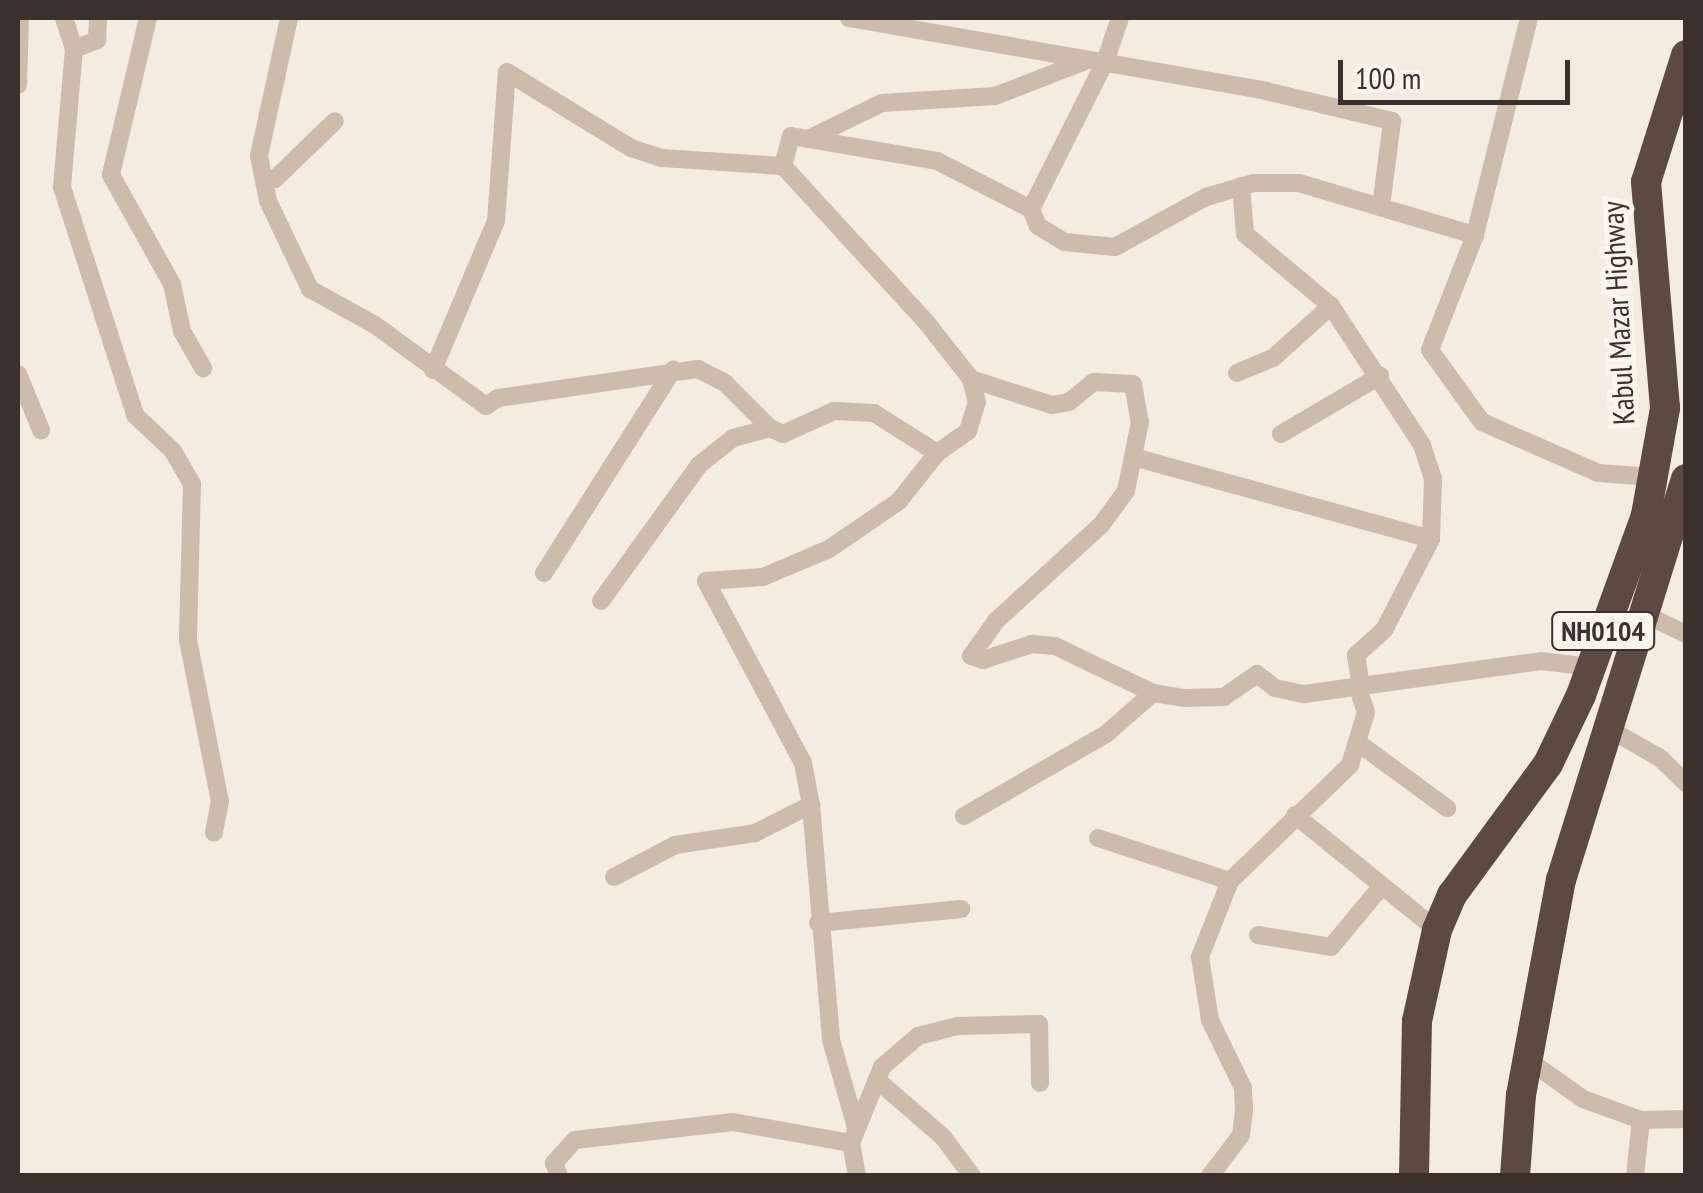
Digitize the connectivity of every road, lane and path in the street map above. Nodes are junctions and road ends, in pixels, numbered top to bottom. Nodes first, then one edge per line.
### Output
1 (20, 18) edge
2 (64, 18) edge
3 (98, 18) edge
4 (148, 18) edge
5 (289, 18) edge
6 (850, 18) edge
7 (1120, 18) edge
8 (1527, 18) edge
9 (74, 49) junction
10 (1686, 55) edge
11 (1084, 61) junction
12 (1105, 62) junction
13 (18, 85) edge
14 (335, 121) dead end
15 (808, 139) junction
16 (783, 166) junction
17 (265, 180) junction
18 (1242, 186) junction
19 (1031, 208) junction
20 (1381, 208) junction
21 (1475, 235) junction
22 (1331, 306) junction
23 (203, 368) dead end
24 (433, 370) junction
25 (673, 370) junction
26 (18, 374) edge
27 (1237, 374) dead end
28 (1380, 376) junction
29 (970, 379) junction
30 (1675, 412) edge
31 (770, 428) junction
32 (41, 430) dead end
33 (1282, 434) dead end
34 (937, 453) junction
35 (1137, 458) junction
36 (1654, 477) junction
37 (1686, 479) edge
38 (1431, 539) junction
39 (544, 573) dead end
40 (601, 601) dead end
41 (1644, 614) junction
42 (1686, 634) edge
43 (1591, 666) junction
44 (1359, 687) junction
45 (1154, 693) junction
46 (1610, 729) junction
47 (1357, 742) junction
48 (1686, 783) edge
49 (811, 805) junction
50 (1447, 808) dead end
51 (1295, 814) junction
52 (964, 816) dead end
53 (214, 832) dead end
54 (1098, 838) dead end
55 (614, 877) dead end
56 (1230, 881) junction
57 (1381, 887) junction
58 (961, 909) dead end
59 (818, 923) junction
60 (1438, 930) junction
61 (1258, 935) dead end
62 (1527, 1060) junction
63 (877, 1080) junction
64 (1040, 1082) dead end
65 (1686, 1119) edge
66 (1641, 1120) junction
67 (854, 1135) junction
68 (559, 1176) edge
69 (857, 1176) edge
70 (972, 1176) edge
71 (1210, 1176) edge
72 (1414, 1176) edge
73 (1515, 1176) edge
74 (1635, 1176) edge

1 - 13 street
2 - 9 street
3 - 9 street
4 - 23 street
5 - 17 street
6 - 11 street
7 - 12 street
8 - 21 street
9 - 53 street
10 - 30 highway, Kabul Mazar Highway / NH0104
11 - 12 street
11 - 15 street
12 - 19 street
12 - 20 street
14 - 17 street
15 - 16 street
15 - 19 street
16 - 24 street
16 - 29 street
17 - 24 street
18 - 19 street
18 - 20 street
18 - 22 street
20 - 21 street
21 - 36 street
22 - 27 street
22 - 28 street
24 - 25 street
25 - 31 street
25 - 39 street
26 - 32 street
28 - 33 street
28 - 38 street
29 - 34 street
29 - 35 street
30 - 36 highway, Kabul Mazar Highway / NH0104
31 - 34 street
31 - 40 street
34 - 49 street
35 - 38 street
35 - 45 street
36 - 43 highway, Kabul Mazar Highway / NH0104
37 - 41 highway, NH0104
38 - 44 street
41 - 42 street
41 - 46 highway, NH0104
43 - 44 street
43 - 60 highway, Kabul Mazar Highway / NH0104
44 - 45 street
44 - 47 street
45 - 52 street
46 - 48 street
46 - 62 highway, NH0104
47 - 50 street
47 - 51 street
49 - 55 street
49 - 59 street
51 - 56 street
51 - 57 street
54 - 56 street
56 - 71 street
57 - 60 street
57 - 61 street
58 - 59 street
59 - 67 street
60 - 72 highway, Kabul Mazar Highway / NH0104
62 - 66 street
62 - 73 highway, NH0104
63 - 64 street
63 - 67 street
63 - 70 street
65 - 66 street
66 - 74 street
67 - 68 street
67 - 69 street

